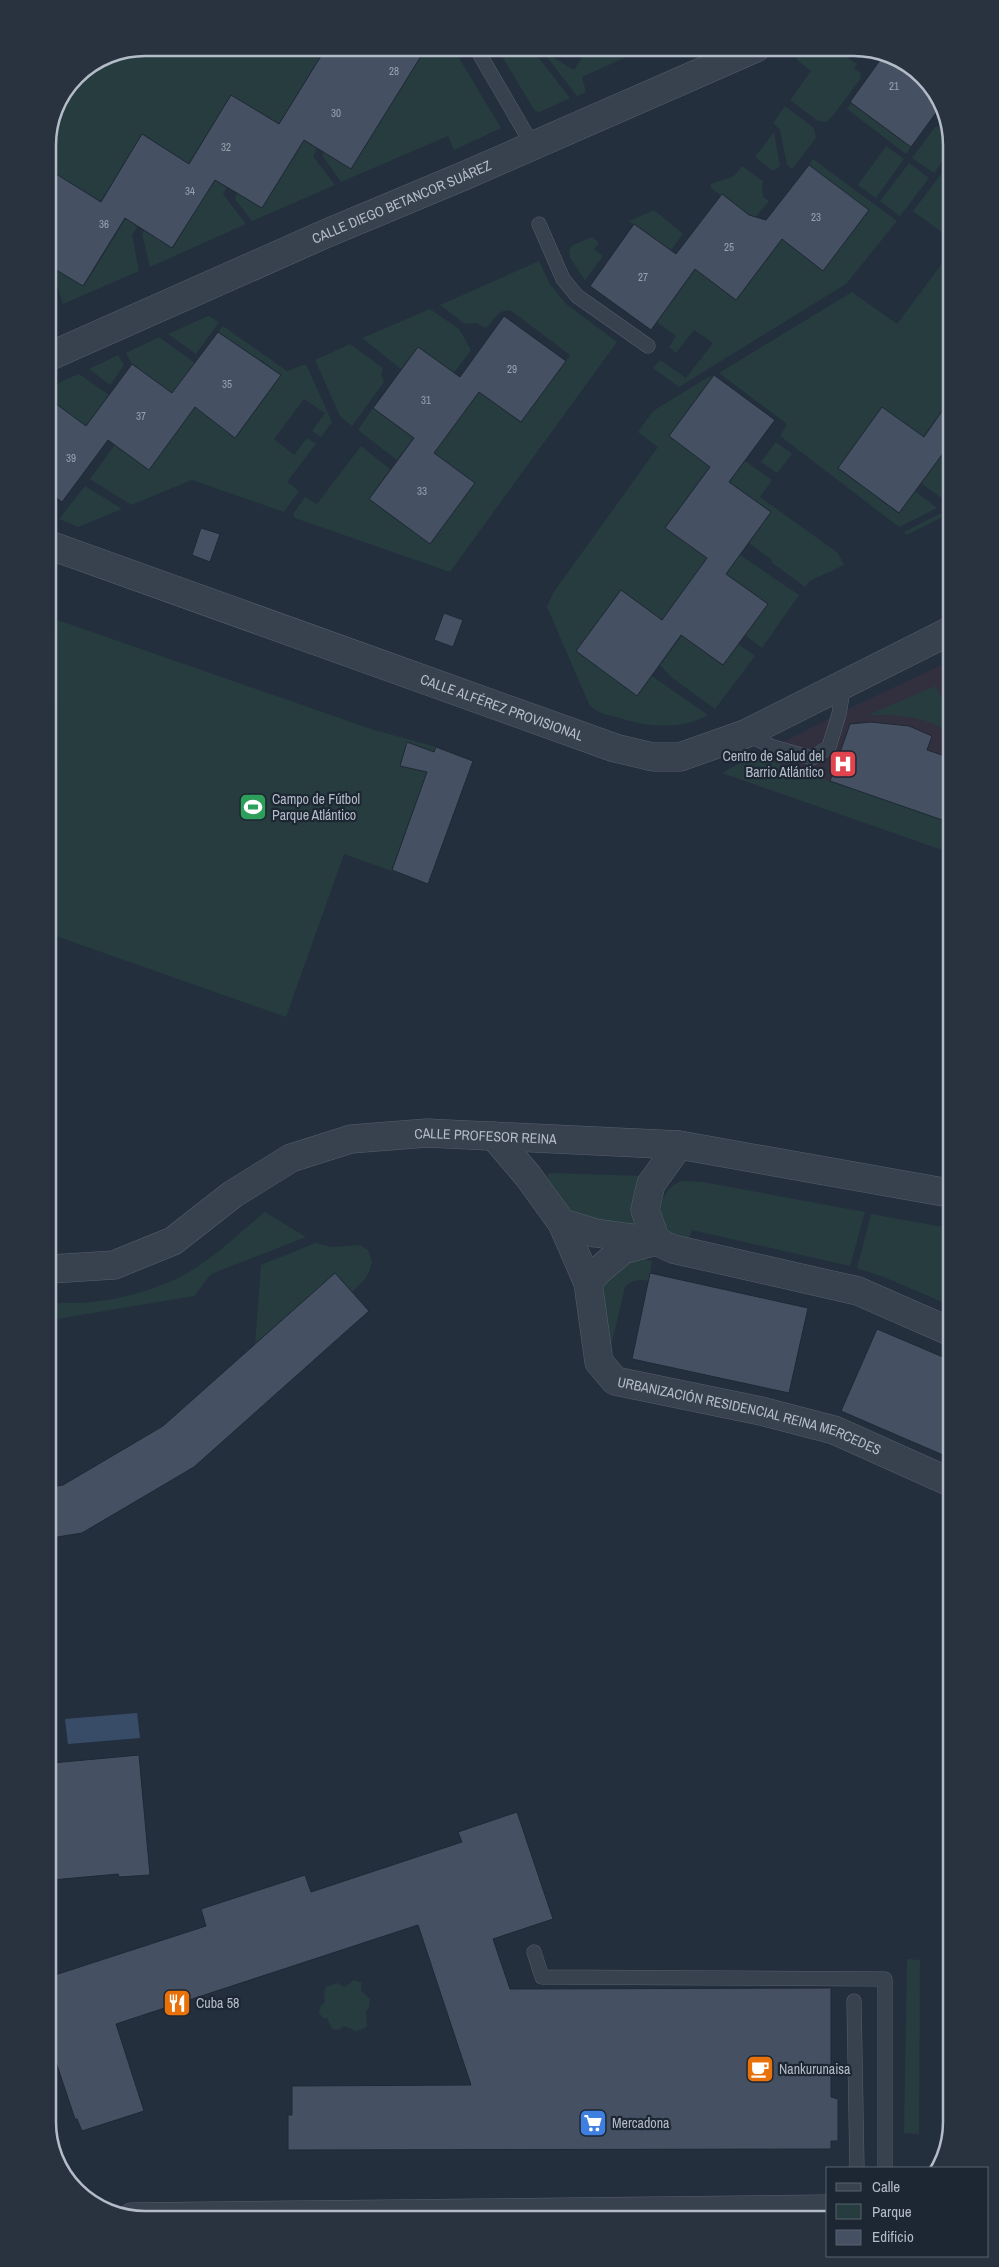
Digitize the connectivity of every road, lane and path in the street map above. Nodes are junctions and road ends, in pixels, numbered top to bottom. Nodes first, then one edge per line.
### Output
1 (481, 56) edge
2 (738, 56) edge
3 (533, 146) junction
4 (539, 224) dead end
5 (648, 346) dead end
6 (56, 353) edge
7 (56, 548) edge
8 (943, 634) edge
9 (844, 684) junction
10 (745, 734) junction
11 (494, 1136) junction
12 (679, 1145) junction
13 (943, 1193) edge
14 (562, 1223) junction
15 (656, 1241) junction
16 (56, 1269) edge
17 (588, 1283) junction
18 (943, 1328) edge
19 (943, 1479) edge
20 (534, 1952) dead end
21 (854, 2001) dead end
22 (857, 2167) edge
23 (884, 2167) edge
24 (826, 2208) edge
25 (596, 2211) edge

1 - 3 lane
2 - 3 street, CALLE DIEGO BETANCOR SUÁREZ
3 - 6 street, CALLE DIEGO BETANCOR SUÁREZ
4 - 5 lane
7 - 10 street, CALLE ALFÉREZ PROVISIONAL
8 - 9 street, CALLE ALFÉREZ PROVISIONAL
9 - 10 street, CALLE ALFÉREZ PROVISIONAL
9 - 10 lane
11 - 12 street, CALLE PROFESOR REINA
11 - 14 street, URBANIZACIÓN RESIDENCIAL REINA MERCEDES
11 - 16 street, CALLE PROFESOR REINA
12 - 13 street, CALLE PROFESOR REINA
12 - 15 street
14 - 15 street
14 - 17 street, URBANIZACIÓN RESIDENCIAL REINA MERCEDES
15 - 17 street
15 - 18 street
17 - 19 street, URBANIZACIÓN RESIDENCIAL REINA MERCEDES
20 - 23 lane
21 - 22 lane
24 - 25 street

